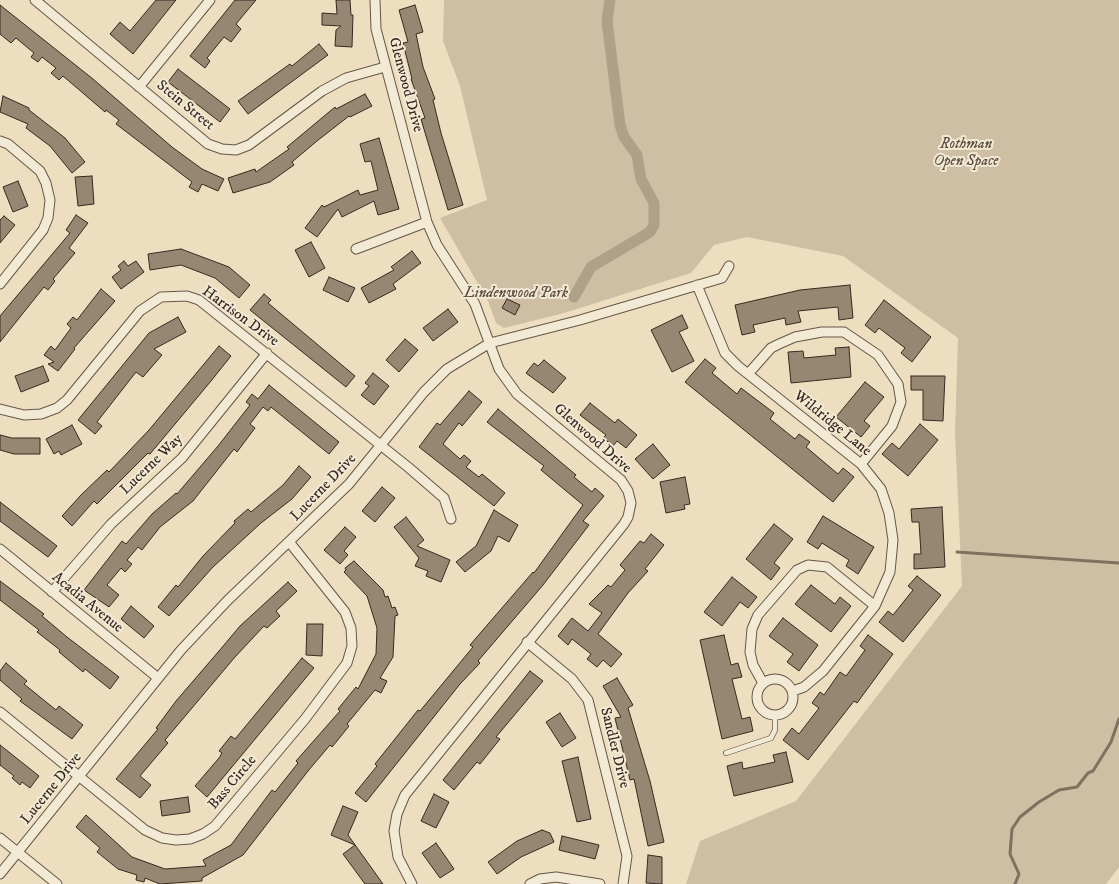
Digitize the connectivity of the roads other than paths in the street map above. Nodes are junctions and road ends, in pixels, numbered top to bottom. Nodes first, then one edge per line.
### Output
1 (210, 0) edge
2 (375, 0) edge
3 (39, 1) edge
4 (385, 68) junction
5 (140, 87) junction
6 (0, 141) edge
7 (427, 222) junction
8 (356, 249) dead end
9 (729, 266) dead end
10 (0, 284) edge
11 (697, 285) junction
12 (490, 343) junction
13 (267, 353) junction
14 (748, 374) junction
15 (0, 409) edge
16 (381, 446) junction
17 (861, 464) junction
18 (451, 519) dead end
19 (290, 543) junction
20 (0, 549) edge
21 (52, 592) junction
22 (875, 606) junction
23 (527, 642) junction
24 (158, 678) junction
25 (763, 683) junction
26 (793, 691) junction
27 (0, 712) edge
28 (775, 715) junction
29 (726, 753) dead end
30 (80, 777) junction
31 (0, 838) edge
32 (18, 852) junction
33 (0, 874) edge
34 (57, 884) edge
35 (412, 884) edge
36 (530, 884) edge
37 (600, 884) edge
38 (623, 884) edge

1 - 5 street
2 - 4 street, Glenwood Drive
3 - 5 street, Stein Street
4 - 5 street, Stein Street
4 - 7 street, Glenwood Drive
6 - 10 street
7 - 8 street
7 - 12 street, Glenwood Drive
9 - 11 street, Lucerne Drive
11 - 12 street, Lucerne Drive
11 - 14 street, Wildridge Lane
12 - 16 street, Lucerne Drive
12 - 23 street, Glenwood Drive
13 - 15 street, Harrison Drive
13 - 16 street, Harrison Drive
13 - 21 street, Lucerne Way
14 - 17 street, Wildridge Lane
14 - 17 street
16 - 18 street, Harrison Drive
16 - 19 street, Lucerne Drive
17 - 22 street, Wildridge Lane
19 - 24 street, Lucerne Drive
19 - 30 street, Bass Circle
20 - 21 street, Acadia Avenue
21 - 24 street, Acadia Avenue
22 - 25 street
22 - 26 street, Wildridge Lane
23 - 35 street, Glenwood Drive
23 - 38 street, Sandler Drive
24 - 30 street, Lucerne Drive
25 - 26 street
25 - 28 street
26 - 28 street
27 - 30 street, Bass Circle
28 - 29 lane
30 - 32 street, Lucerne Drive
31 - 32 street
32 - 33 street, Lucerne Drive
32 - 34 street
36 - 37 street

